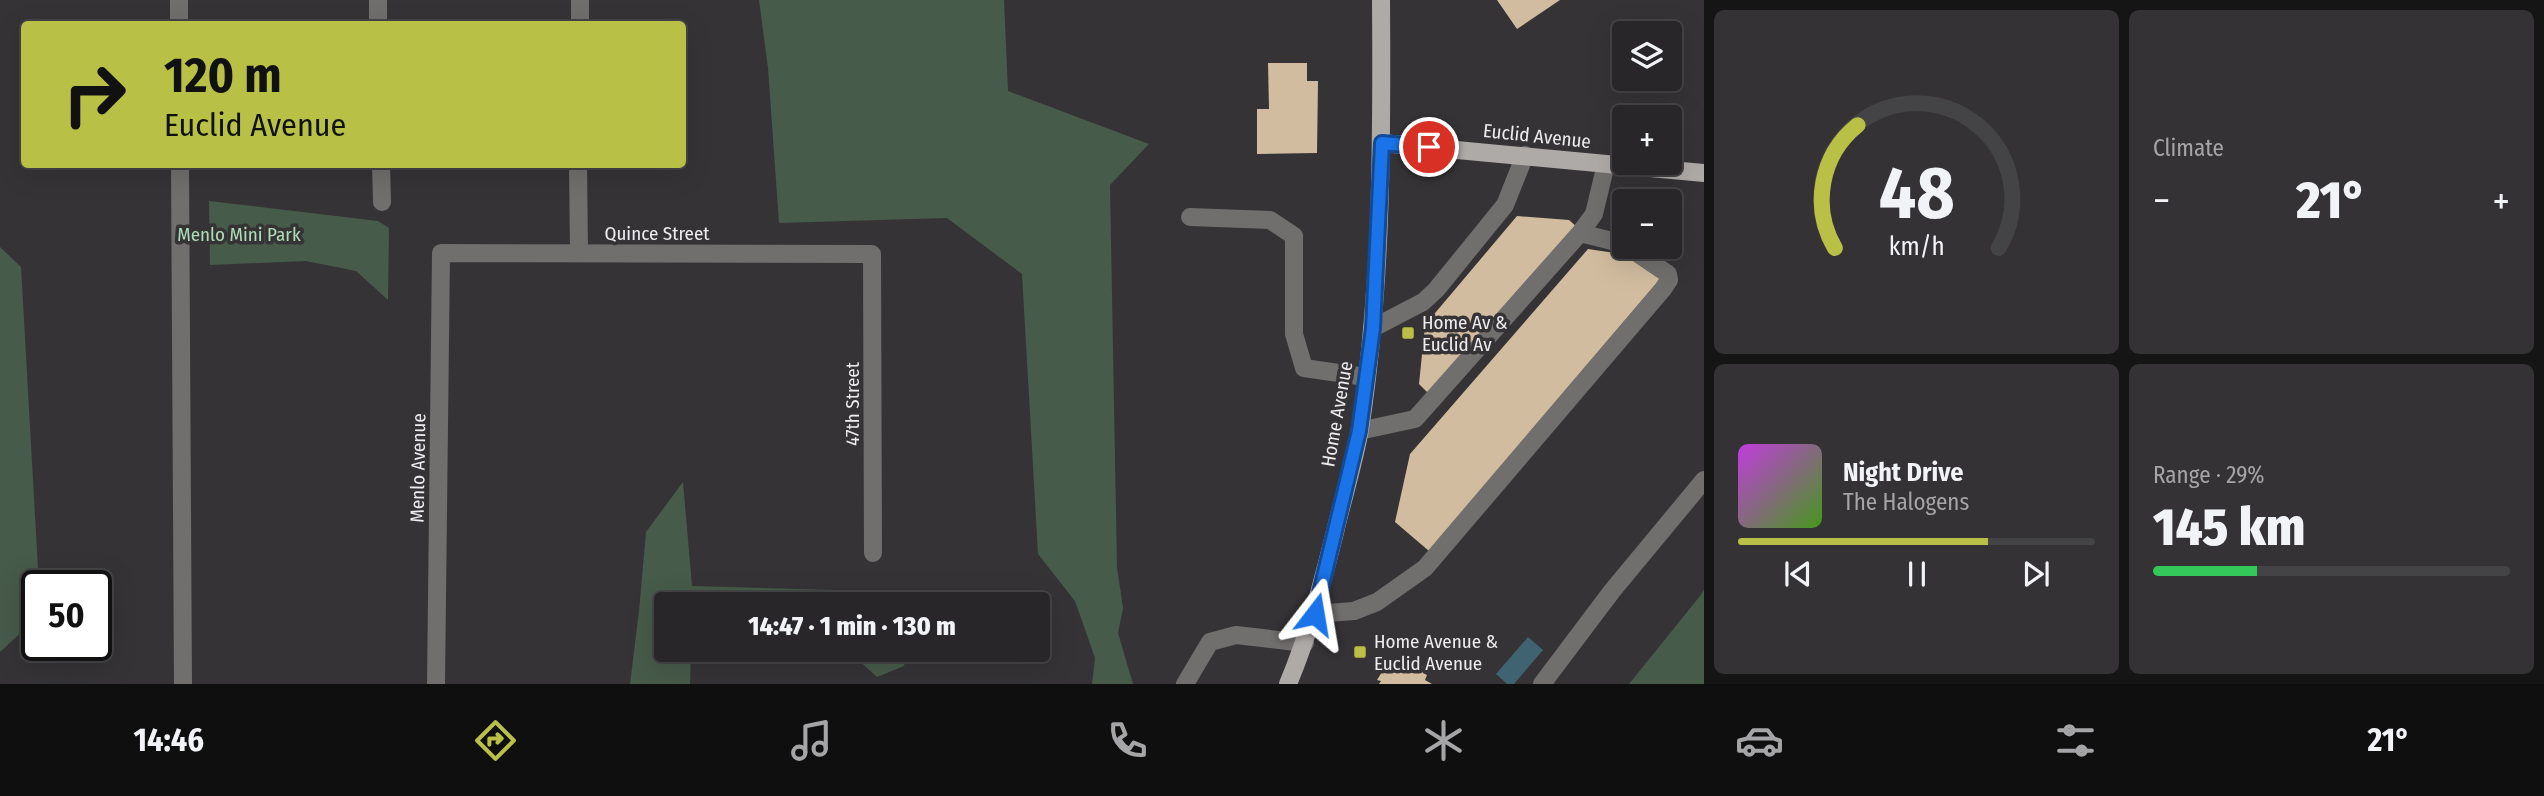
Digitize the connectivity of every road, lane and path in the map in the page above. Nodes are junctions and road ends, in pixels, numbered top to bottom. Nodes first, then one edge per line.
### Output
1 (179, 0) edge
2 (378, 0) edge
3 (580, 0) edge
4 (1381, 0) edge
5 (179, 21) edge
6 (378, 21) edge
7 (580, 21) edge
8 (1382, 143) junction
9 (1525, 155) junction
10 (1606, 164) junction
11 (180, 168) edge
12 (381, 168) edge
13 (578, 168) edge
14 (1704, 173) edge
15 (382, 202) dead end
16 (1189, 217) dead end
17 (1580, 233) junction
18 (1612, 242) edge
19 (441, 253) joint
20 (579, 253) junction
21 (872, 254) joint
22 (1647, 259) edge
23 (1373, 328) junction
24 (1366, 377) junction
25 (1359, 431) junction
26 (1704, 480) edge
27 (873, 553) dead end
28 (1315, 614) junction
29 (1305, 643) junction
30 (183, 684) edge
31 (436, 684) edge
32 (1185, 684) edge
33 (1288, 684) edge
34 (1542, 684) edge

1 - 5 street
2 - 6 street
3 - 7 street
4 - 8 main road
8 - 9 main road, Euclid Avenue
8 - 23 main road, Home Avenue
9 - 10 main road, Euclid Avenue
9 - 23 street
10 - 14 main road, Euclid Avenue
10 - 17 street
11 - 30 street
12 - 15 street
13 - 20 street
16 - 24 street
17 - 18 street
17 - 25 street
19 - 20 street, Quince Street
19 - 31 street, Menlo Avenue
20 - 21 street, Quince Street
21 - 27 street, 47th Street
22 - 28 street
23 - 24 main road, Home Avenue
24 - 25 main road, Home Avenue
25 - 28 main road, Home Avenue
26 - 34 street
28 - 29 main road, Home Avenue
29 - 32 street
29 - 33 main road, Home Avenue

